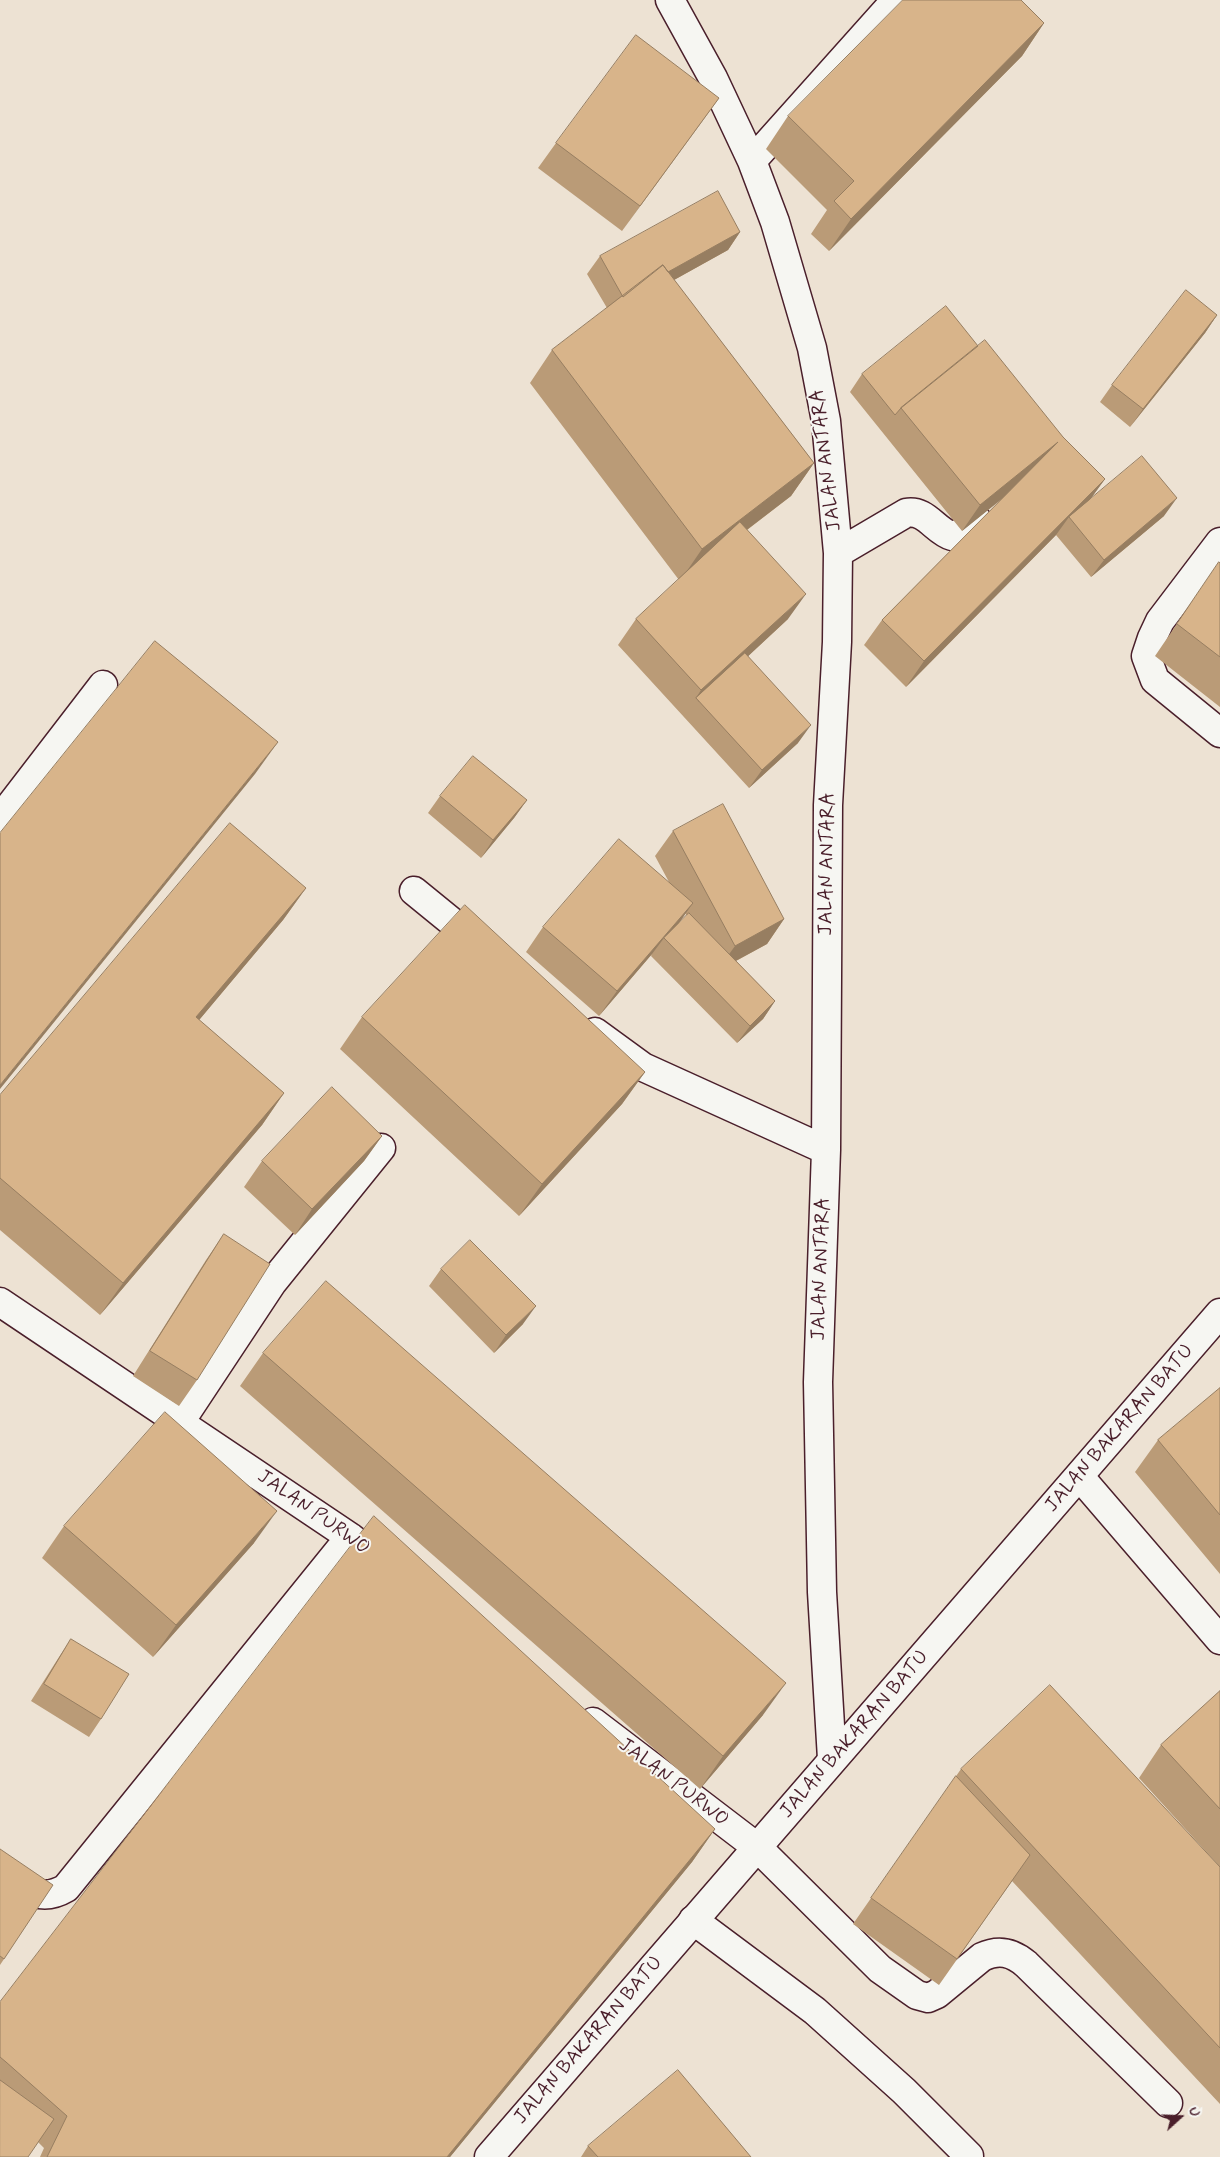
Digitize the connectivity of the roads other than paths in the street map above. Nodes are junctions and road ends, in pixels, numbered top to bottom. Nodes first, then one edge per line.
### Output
1 (670, 0) edge
2 (896, 0) edge
3 (752, 161) junction
4 (977, 520) edge
5 (1220, 542) edge
6 (838, 553) junction
7 (103, 685) dead end
8 (1220, 733) edge
9 (0, 819) edge
10 (414, 891) dead end
11 (496, 958) edge
12 (573, 1016) edge
13 (381, 1148) edge
14 (826, 1150) junction
15 (0, 1302) edge
16 (1220, 1313) edge
17 (180, 1422) junction
18 (1080, 1477) junction
19 (350, 1537) junction
20 (405, 1579) edge
21 (1220, 1640) edge
22 (570, 1704) edge
23 (832, 1758) junction
24 (758, 1848) junction
25 (0, 1870) edge
26 (693, 1920) junction
27 (1168, 2103) dead end
28 (969, 2156) edge
29 (489, 2157) edge

1 - 3 main road, JALAN ANTARA
2 - 3 main road
3 - 6 main road, JALAN ANTARA
4 - 6 main road
5 - 8 main road
6 - 14 main road, JALAN ANTARA
7 - 9 main road
10 - 11 main road
12 - 14 main road
13 - 17 main road
14 - 23 main road, JALAN ANTARA
15 - 17 main road, JALAN PURWO
16 - 18 main road, JALAN BAKARAN BATU
17 - 19 main road, JALAN PURWO
18 - 21 main road
18 - 23 main road, JALAN BAKARAN BATU
19 - 20 main road, JALAN PURWO
19 - 25 main road
22 - 24 main road, JALAN PURWO
23 - 24 main road, JALAN BAKARAN BATU
24 - 26 main road, JALAN BAKARAN BATU
24 - 27 main road, JALAN PURWO
26 - 28 main road
26 - 29 main road, JALAN BAKARAN BATU

